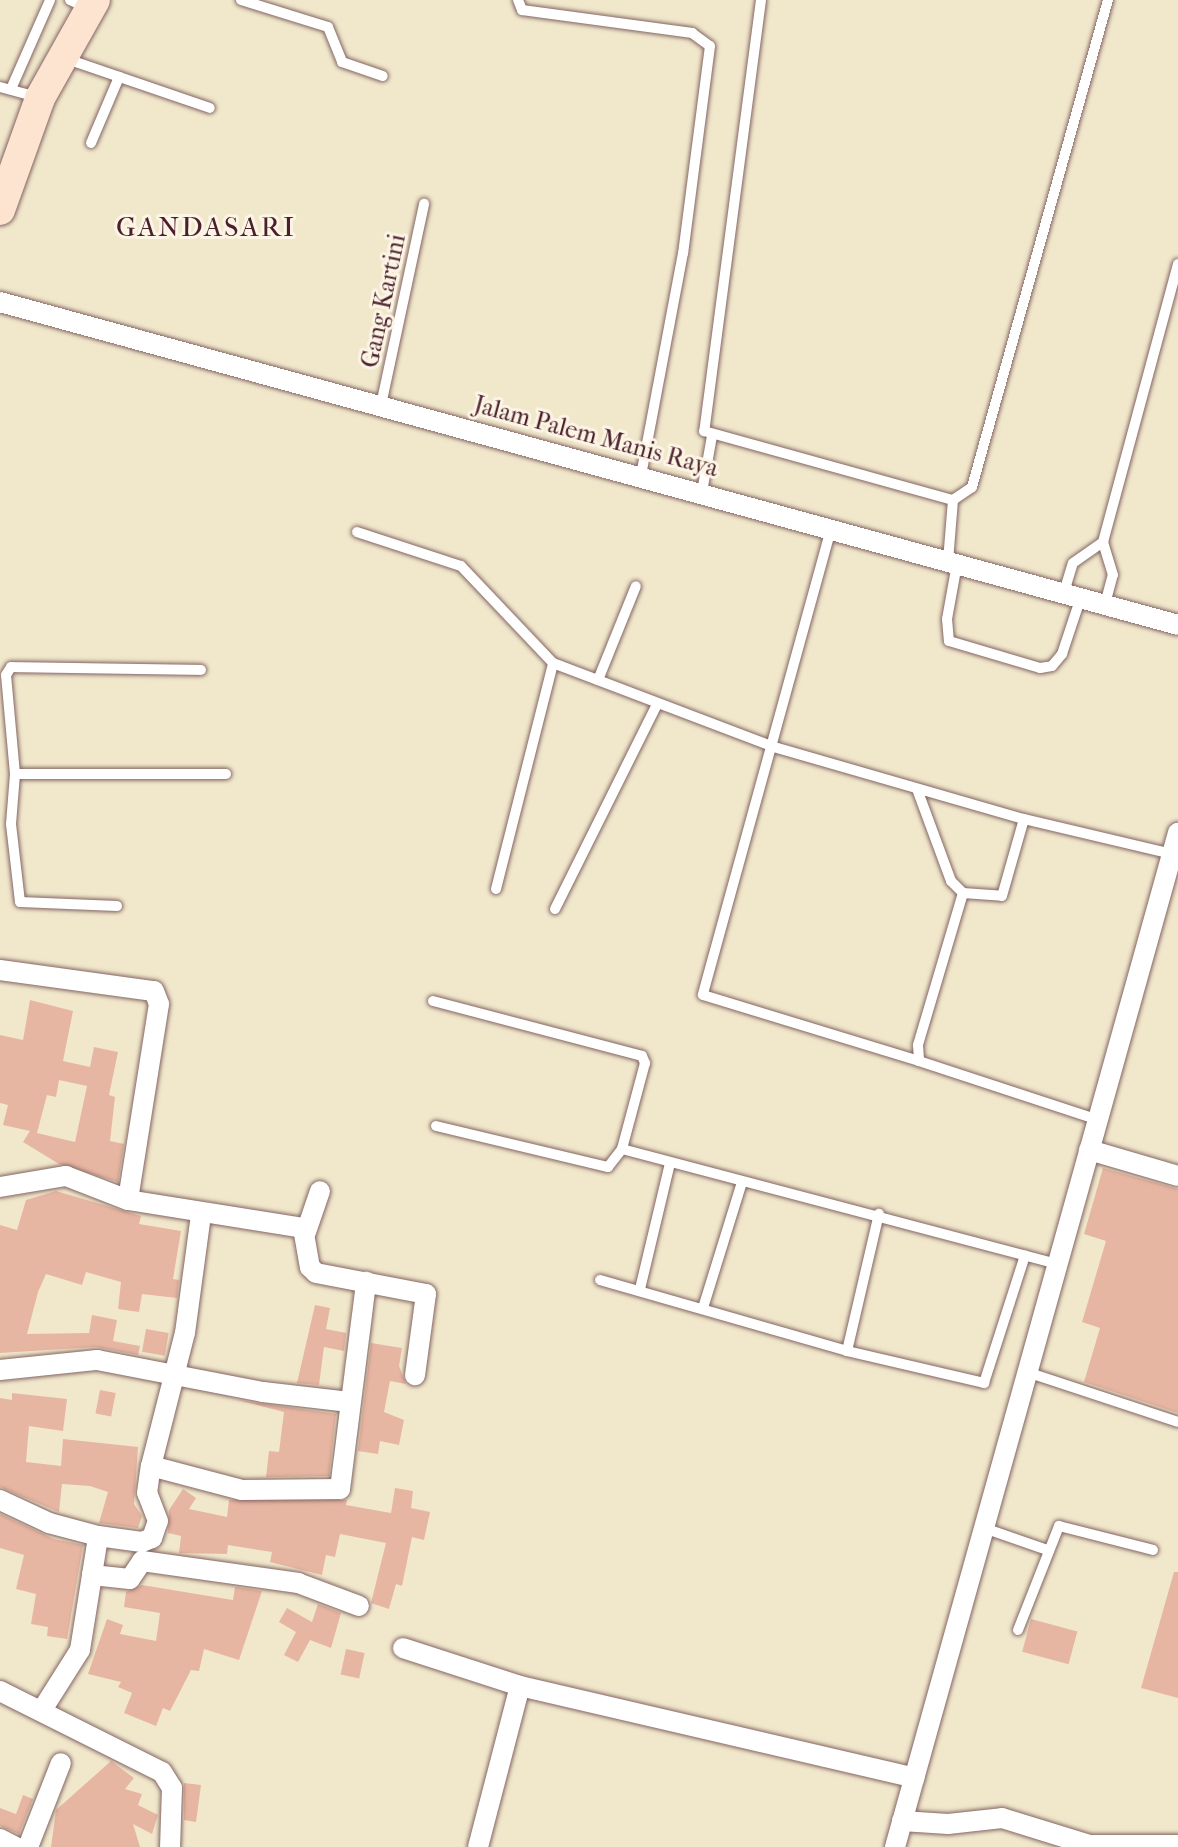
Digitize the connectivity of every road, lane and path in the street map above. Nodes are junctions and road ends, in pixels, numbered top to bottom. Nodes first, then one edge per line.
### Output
1 (50, 0) edge
2 (241, 0) edge
3 (518, 0) edge
4 (761, 0) edge
5 (1108, 0) edge
6 (85, 3) edge
7 (60, 57) junction
8 (383, 76) dead end
9 (119, 77) junction
10 (17, 91) edge
11 (210, 108) dead end
12 (91, 143) dead end
13 (1, 200) edge
14 (424, 204) dead end
15 (1178, 264) edge
16 (0, 302) edge
17 (381, 405) junction
18 (712, 436) junction
19 (641, 476) junction
20 (702, 492) junction
21 (953, 500) junction
22 (832, 528) junction
23 (357, 532) dead end
24 (1103, 542) junction
25 (953, 562) junction
26 (636, 586) dead end
27 (1073, 595) junction
28 (1105, 604) junction
29 (1178, 625) edge
30 (553, 663) junction
31 (201, 670) dead end
32 (598, 680) junction
33 (657, 704) junction
34 (5, 724) edge
35 (774, 747) junction
36 (15, 774) junction
37 (226, 774) dead end
38 (917, 789) junction
39 (1024, 819) junction
40 (5, 825) edge
41 (1178, 833) edge
42 (1172, 854) junction
43 (496, 889) dead end
44 (963, 893) junction
45 (117, 906) dead end
46 (555, 909) dead end
47 (0, 970) edge
48 (433, 1001) dead end
49 (919, 1061) junction
50 (1098, 1120) junction
51 (436, 1126) dead end
52 (622, 1149) junction
53 (1089, 1150) junction
54 (670, 1163) junction
55 (1178, 1176) edge
56 (742, 1182) junction
57 (0, 1187) edge
58 (320, 1191) dead end
59 (128, 1200) junction
60 (879, 1214) junction
61 (201, 1215) junction
62 (306, 1232) junction
63 (1025, 1255) junction
64 (1057, 1264) junction
65 (600, 1280) dead end
66 (366, 1282) junction
67 (640, 1289) junction
68 (703, 1308) junction
69 (847, 1351) junction
70 (0, 1370) edge
71 (1027, 1372) junction
72 (173, 1373) junction
73 (415, 1375) dead end
74 (349, 1402) junction
75 (1178, 1422) edge
76 (151, 1466) junction
77 (0, 1500) edge
78 (984, 1528) junction
79 (98, 1536) junction
80 (1047, 1550) junction
81 (1153, 1550) dead end
82 (92, 1575) junction
83 (359, 1606) dead end
84 (1018, 1630) dead end
85 (403, 1648) dead end
86 (520, 1686) junction
87 (0, 1691) edge
88 (42, 1710) junction
89 (61, 1763) dead end
90 (914, 1778) junction
91 (902, 1821) junction
92 (0, 1839) edge
93 (1178, 1845) edge
94 (16, 1847) edge
95 (28, 1847) edge
96 (170, 1847) edge
97 (478, 1847) edge
98 (895, 1847) edge

1 - 10 lane
2 - 8 lane
3 - 19 lane
4 - 18 lane
5 - 21 lane
6 - 7 main road
7 - 9 lane
7 - 10 main road
9 - 11 lane
9 - 12 lane
10 - 13 main road
14 - 17 lane, Gang Kartini
15 - 24 lane
16 - 17 street, Jalam Palem Manis Raya
17 - 19 street, Jalam Palem Manis Raya
18 - 20 lane
18 - 21 lane
19 - 20 street, Jalam Palem Manis Raya
20 - 22 street, Jalam Palem Manis Raya
21 - 25 lane
22 - 25 street, Jalam Palem Manis Raya
22 - 35 lane
23 - 30 lane
24 - 27 lane
24 - 28 lane
25 - 27 street, Jalam Palem Manis Raya
25 - 27 lane
26 - 32 lane
27 - 28 street, Jalam Palem Manis Raya
28 - 29 street, Jalam Palem Manis Raya
30 - 32 lane
30 - 43 lane
31 - 34 lane
32 - 33 lane
33 - 35 lane
33 - 46 lane
34 - 36 lane
35 - 38 lane
35 - 49 lane
36 - 37 lane
36 - 40 lane
38 - 39 lane
38 - 44 lane
39 - 42 lane
39 - 44 lane
40 - 45 lane
41 - 42 street
42 - 50 street
44 - 49 lane
47 - 59 street
48 - 52 lane
49 - 50 lane
50 - 53 street
51 - 52 lane
52 - 54 lane
53 - 55 street
53 - 64 street
54 - 56 lane
54 - 67 lane
56 - 60 lane
56 - 68 lane
57 - 59 street
58 - 62 street
59 - 61 street
60 - 63 lane
60 - 69 lane
61 - 62 street
61 - 72 street
62 - 66 street
63 - 64 lane
63 - 69 lane
64 - 71 street
65 - 67 lane
66 - 73 street
66 - 74 street
67 - 68 lane
68 - 69 lane
70 - 72 street
71 - 75 lane
71 - 78 street
72 - 74 street
72 - 76 street
74 - 76 street
76 - 79 street
77 - 79 street
78 - 80 lane
78 - 90 street
79 - 82 street
80 - 81 lane
80 - 84 lane
82 - 83 street
82 - 88 street
85 - 86 street
86 - 90 street
86 - 97 street
87 - 88 street
88 - 96 street
89 - 95 street
90 - 91 street
91 - 93 street
91 - 98 street
92 - 94 street

